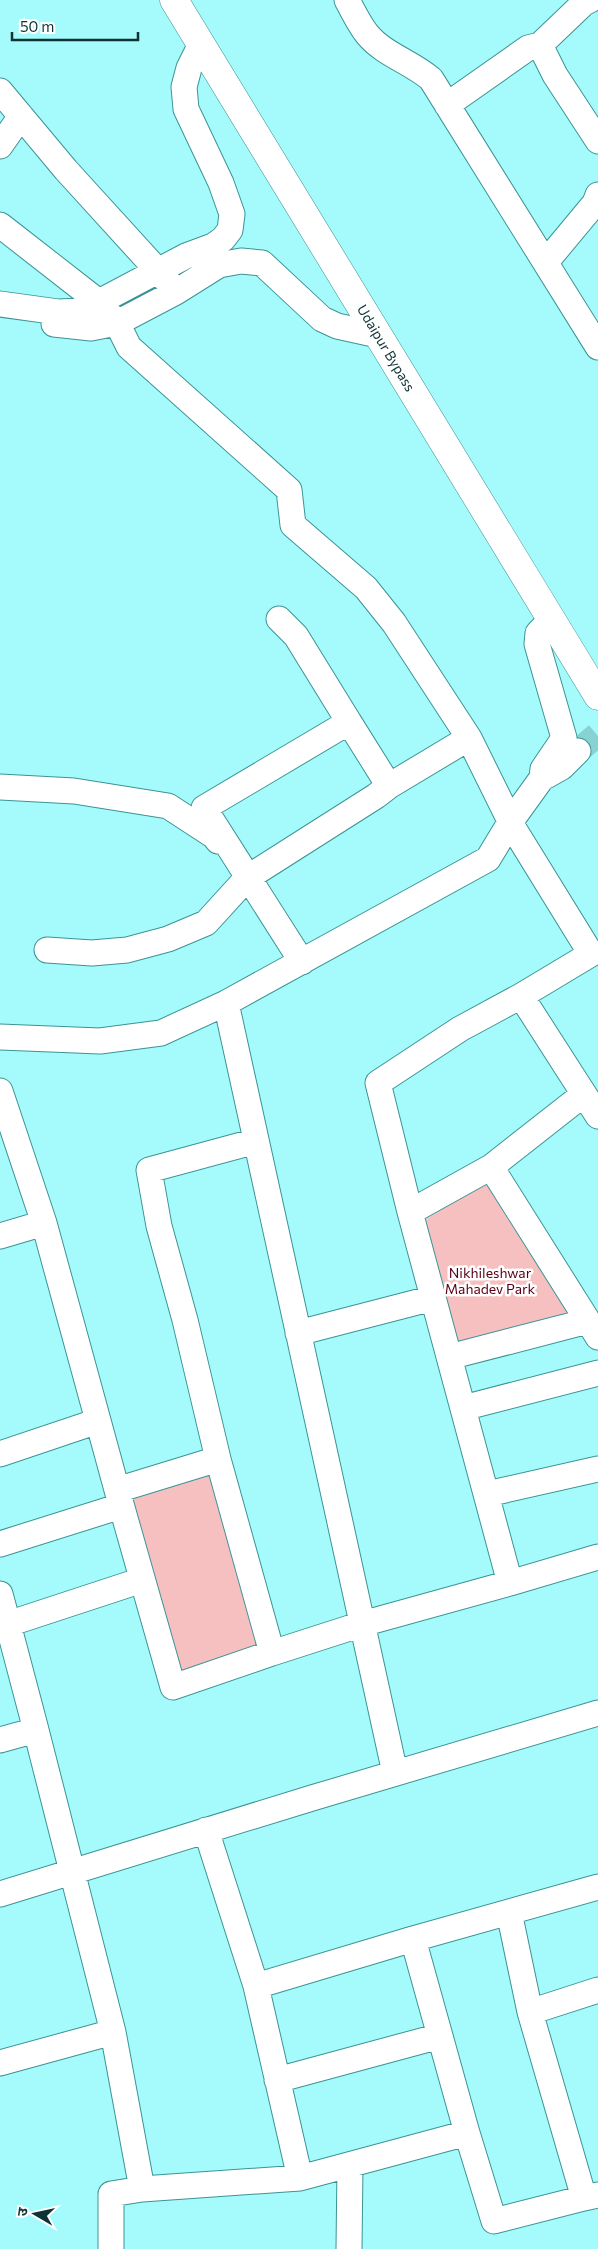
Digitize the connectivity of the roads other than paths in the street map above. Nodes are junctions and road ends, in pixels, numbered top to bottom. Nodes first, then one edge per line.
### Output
1 (174, 0) edge
2 (347, 0) edge
3 (585, 1) edge
4 (201, 44) junction
5 (540, 45) junction
6 (0, 91) edge
7 (447, 105) junction
8 (22, 116) junction
9 (598, 142) edge
10 (0, 146) edge
11 (598, 195) edge
12 (0, 225) edge
13 (546, 262) junction
14 (158, 271) junction
15 (67, 278) junction
16 (176, 292) junction
17 (0, 304) edge
18 (83, 314) junction
19 (0, 316) edge
20 (117, 323) junction
21 (378, 335) junction
22 (598, 347) edge
23 (279, 619) dead end
24 (550, 621) junction
25 (596, 689) edge
26 (349, 722) junction
27 (469, 738) junction
28 (578, 751) tunnel mouth
29 (542, 778) junction
30 (0, 786) edge
31 (388, 786) junction
32 (511, 821) junction
33 (247, 878) junction
34 (47, 950) dead end
35 (594, 953) edge
36 (302, 962) junction
37 (521, 996) junction
38 (226, 1003) junction
39 (0, 1037) edge
40 (0, 1091) edge
41 (584, 1094) junction
42 (598, 1116) edge
43 (256, 1141) junction
44 (8, 1142) edge
45 (491, 1167) junction
46 (410, 1212) junction
47 (44, 1223) junction
48 (0, 1236) edge
49 (433, 1298) junction
50 (593, 1329) edge
51 (298, 1333) junction
52 (449, 1357) junction
53 (598, 1373) edge
54 (463, 1408) junction
55 (98, 1421) junction
56 (0, 1454) edge
57 (218, 1459) junction
58 (598, 1469) edge
59 (487, 1494) junction
60 (119, 1498) junction
61 (0, 1544) edge
62 (598, 1557) edge
63 (142, 1580) junction
64 (510, 1583) junction
65 (0, 1594) edge
66 (362, 1624) junction
67 (7, 1639) edge
68 (272, 1653) junction
69 (598, 1713) edge
70 (36, 1730) junction
71 (0, 1740) edge
72 (394, 1773) junction
73 (206, 1830) junction
74 (73, 1871) junction
75 (598, 1887) edge
76 (0, 1894) edge
77 (509, 1912) junction
78 (413, 1940) junction
79 (256, 1986) junction
80 (598, 1990) edge
81 (530, 2012) junction
82 (113, 2032) junction
83 (440, 2036) junction
84 (0, 2062) edge
85 (277, 2080) junction
86 (467, 2133) junction
87 (350, 2165) junction
88 (300, 2178) junction
89 (142, 2190) junction
90 (591, 2196) edge
91 (111, 2249) edge
92 (349, 2249) edge

1 - 4 highway, Udaipur Bypass
2 - 7 street
3 - 5 street
4 - 14 street
4 - 21 highway, Udaipur Bypass
5 - 7 street
5 - 9 street
6 - 8 street
7 - 13 street
8 - 10 street
8 - 14 street
11 - 13 street
12 - 15 street
13 - 22 street
14 - 16 street
14 - 18 street
15 - 18 street
15 - 18 street
16 - 20 street
16 - 21 street
17 - 18 street
18 - 19 street
18 - 20 street
20 - 27 street
21 - 24 highway, Udaipur Bypass
23 - 26 street
24 - 25 highway, Udaipur Bypass
24 - 29 street
26 - 31 street
26 - 33 street
27 - 31 street
27 - 32 street
28 - 29 street
29 - 32 street
30 - 33 street
31 - 33 street
32 - 35 street
32 - 36 street
33 - 34 street
33 - 36 street
35 - 37 street
36 - 38 street
37 - 41 street
37 - 46 street
38 - 39 street
38 - 43 street
40 - 44 street
41 - 42 street
41 - 45 street
43 - 51 street
43 - 57 street
44 - 47 street
45 - 46 street
45 - 50 street
46 - 49 street
47 - 48 street
47 - 55 street
49 - 51 street
49 - 52 street
50 - 52 street
51 - 66 street
52 - 54 street
53 - 54 street
54 - 59 street
55 - 56 street
55 - 60 street
57 - 60 street
57 - 68 street
58 - 59 street
59 - 64 street
60 - 61 street
60 - 63 street
62 - 64 street
63 - 67 street
63 - 68 street
64 - 66 street
65 - 67 street
66 - 68 street
66 - 72 street
67 - 70 street
69 - 72 street
70 - 71 street
70 - 74 street
72 - 73 street
73 - 74 street
73 - 79 street
74 - 76 street
74 - 82 street
75 - 77 street
77 - 78 street
77 - 81 street
78 - 79 street
78 - 83 street
79 - 85 street
80 - 81 street
81 - 90 street
82 - 84 street
82 - 89 street
83 - 85 street
83 - 86 street
85 - 88 street
86 - 87 street
86 - 90 street
87 - 88 street
87 - 92 street
88 - 89 street
89 - 91 street

